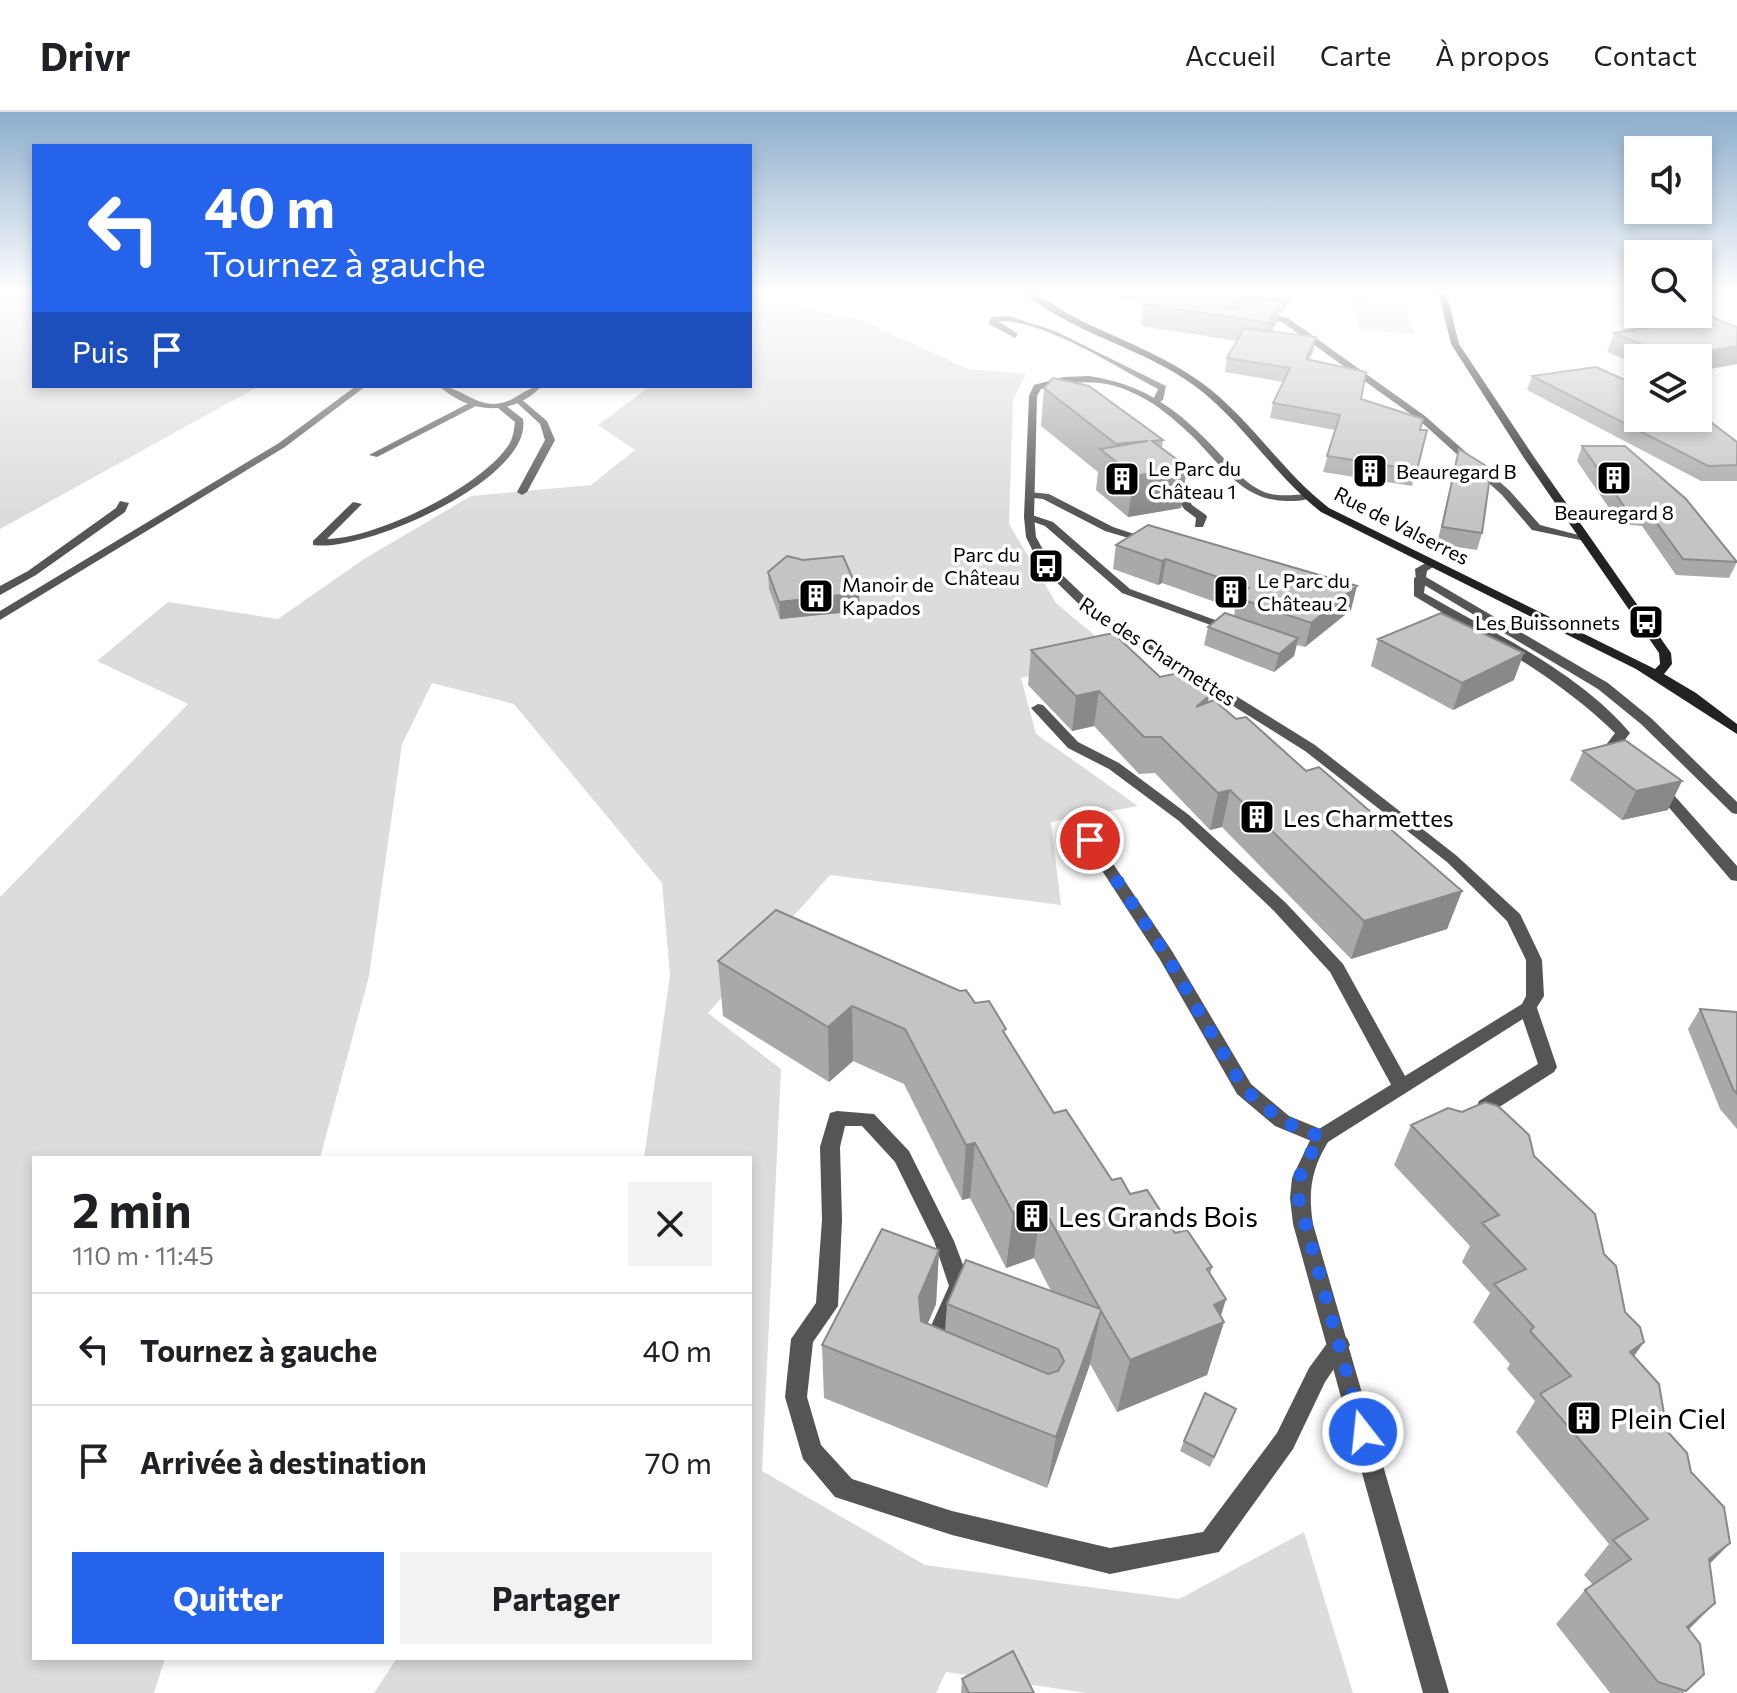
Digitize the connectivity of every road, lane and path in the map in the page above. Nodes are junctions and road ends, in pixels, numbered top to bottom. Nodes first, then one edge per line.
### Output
1 (1115, 365) edge
2 (1166, 365) edge
3 (1348, 365) edge
4 (1469, 365) edge
5 (359, 388) edge
6 (446, 388) edge
7 (536, 388) edge
8 (1158, 400) junction
9 (520, 401) junction
10 (471, 405) junction
11 (501, 406) junction
12 (374, 455) dead end
13 (1164, 474) edge
14 (522, 492) dead end
15 (1029, 495) junction
16 (1307, 497) junction
17 (124, 503) dead end
18 (357, 504) dead end
19 (1029, 517) junction
20 (1199, 525) dead end
21 (1585, 538) junction
22 (1165, 546) edge
23 (1433, 563) junction
24 (1420, 578) junction
25 (0, 591) edge
26 (0, 616) edge
27 (1242, 631) edge
28 (1657, 675) junction
29 (1038, 708) dead end
30 (1737, 730) edge
31 (1737, 810) edge
32 (1090, 840) dead end
33 (1737, 876) edge
34 (1528, 1008) junction
35 (1401, 1085) junction
36 (1486, 1106) edge
37 (1321, 1137) junction
38 (1339, 1345) junction
39 (942, 1370) edge
40 (1436, 1693) edge

1 - 8 street
2 - 16 street, Rue de Valserres
3 - 21 street
4 - 21 street
5 - 26 street
6 - 10 street
7 - 9 street
8 - 15 street, Rue des Charmettes
8 - 16 street, Rue des Charmettes
9 - 11 street
9 - 14 street
10 - 11 street
10 - 12 street
11 - 18 street
13 - 20 street
15 - 19 street, Rue des Charmettes
15 - 22 street
16 - 23 street, Rue de Valserres
17 - 25 street
19 - 27 street
19 - 34 street, Rue des Charmettes
21 - 28 street
23 - 24 street
23 - 28 street, Rue de Valserres
24 - 31 street
24 - 33 street
28 - 30 street, Rue de Valserres
29 - 35 street
32 - 37 street
34 - 35 street
34 - 36 street, Rue des Charmettes
35 - 37 street
37 - 38 street
38 - 39 street
38 - 40 street

